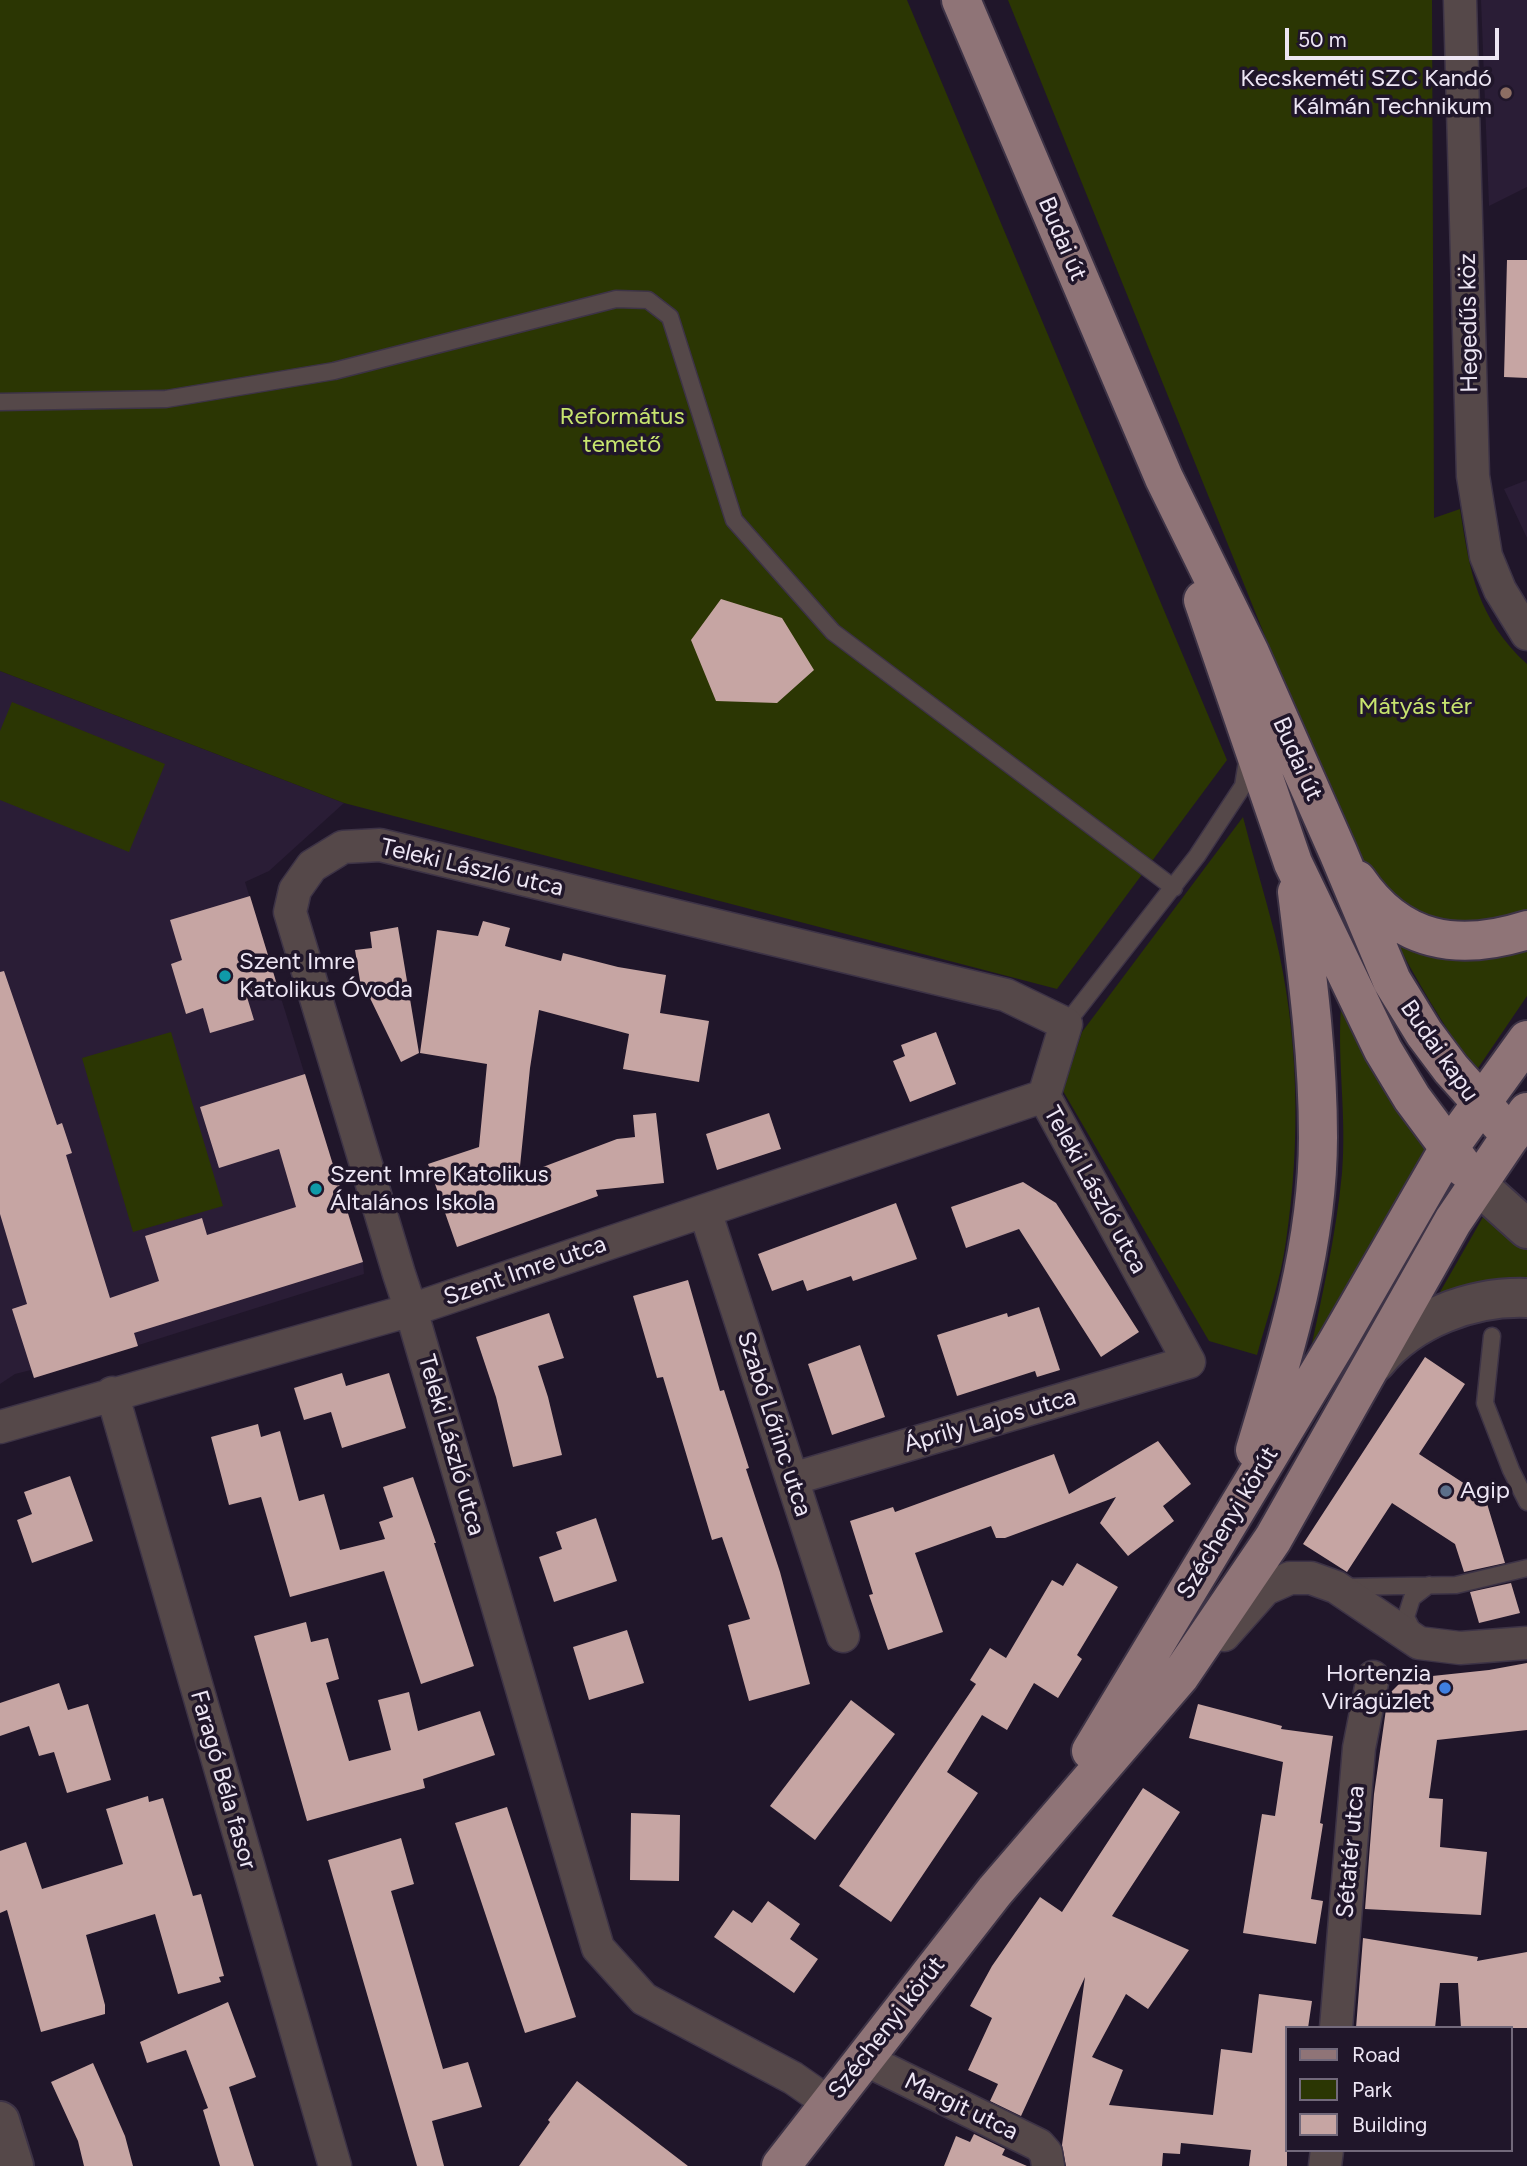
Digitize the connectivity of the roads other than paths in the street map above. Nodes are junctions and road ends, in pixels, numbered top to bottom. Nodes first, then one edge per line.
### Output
1 (961, 0) edge
2 (1460, 0) edge
3 (0, 402) edge
4 (1164, 478) junction
5 (1527, 634) edge
6 (1251, 737) junction
7 (1338, 852) junction
8 (1293, 863) junction
9 (1174, 888) junction
10 (1527, 930) edge
11 (1066, 1024) junction
12 (1527, 1040) edge
13 (1044, 1096) junction
14 (1481, 1105) junction
15 (1522, 1133) edge
16 (1449, 1148) junction
17 (1477, 1184) junction
18 (705, 1211) junction
19 (1527, 1229) edge
20 (1527, 1298) edge
21 (411, 1310) junction
22 (1492, 1336) dead end
23 (1189, 1363) joint
24 (1368, 1372) junction
25 (112, 1393) junction
26 (0, 1427) edge
27 (792, 1479) junction
28 (1240, 1502) junction
29 (1527, 1502) edge
30 (1527, 1568) edge
31 (1430, 1585) junction
32 (1336, 1587) junction
33 (843, 1636) dead end
34 (1419, 1643) junction
35 (1527, 1643) edge
36 (1180, 1676) junction
37 (1373, 1677) dead end
38 (995, 1891) junction
39 (1336, 2026) edge
40 (862, 2058) junction
41 (829, 2103) junction
42 (0, 2121) edge
43 (14, 2166) edge
44 (335, 2166) edge
45 (781, 2166) edge
46 (1048, 2166) edge

1 - 4 main road, Budai út
2 - 5 street, Hegedűs köz
3 - 9 lane
4 - 6 main road, Budai út
4 - 7 main road, Budai út
6 - 8 main road, Budai út
6 - 9 lane
7 - 10 main road
7 - 14 main road, Budai kapu
8 - 16 main road
8 - 28 main road
9 - 11 lane
11 - 13 street, Teleki László utca
11 - 21 street, Teleki László utca
12 - 14 main road
13 - 18 street, Szent Imre utca
13 - 23 street, Teleki László utca
14 - 15 main road
14 - 16 main road, Budai kapu
15 - 17 main road
16 - 17 main road
16 - 28 main road, Széchenyi körút
17 - 19 street
17 - 24 main road, Széchenyi körút
18 - 21 street, Szent Imre utca
18 - 27 street, Szabó Lőrinc utca
20 - 24 street
21 - 25 street, Szent Imre utca
21 - 41 street, Teleki László utca
22 - 29 lane
23 - 27 street, Áprily Lajos utca
24 - 36 main road, Széchenyi körút
25 - 26 street, Szent Imre utca
25 - 44 street, Faragó Béla fasor
27 - 33 street, Szabó Lőrinc utca
28 - 38 main road, Széchenyi körút
30 - 31 lane
31 - 32 lane
31 - 34 lane
32 - 34 street
32 - 36 street
34 - 35 street
36 - 38 main road, Széchenyi körút
37 - 39 street, Sétatér utca
38 - 40 main road, Széchenyi körút
40 - 41 main road, Széchenyi körút
40 - 46 street, Margit utca
41 - 45 main road, Széchenyi körút
42 - 43 street

